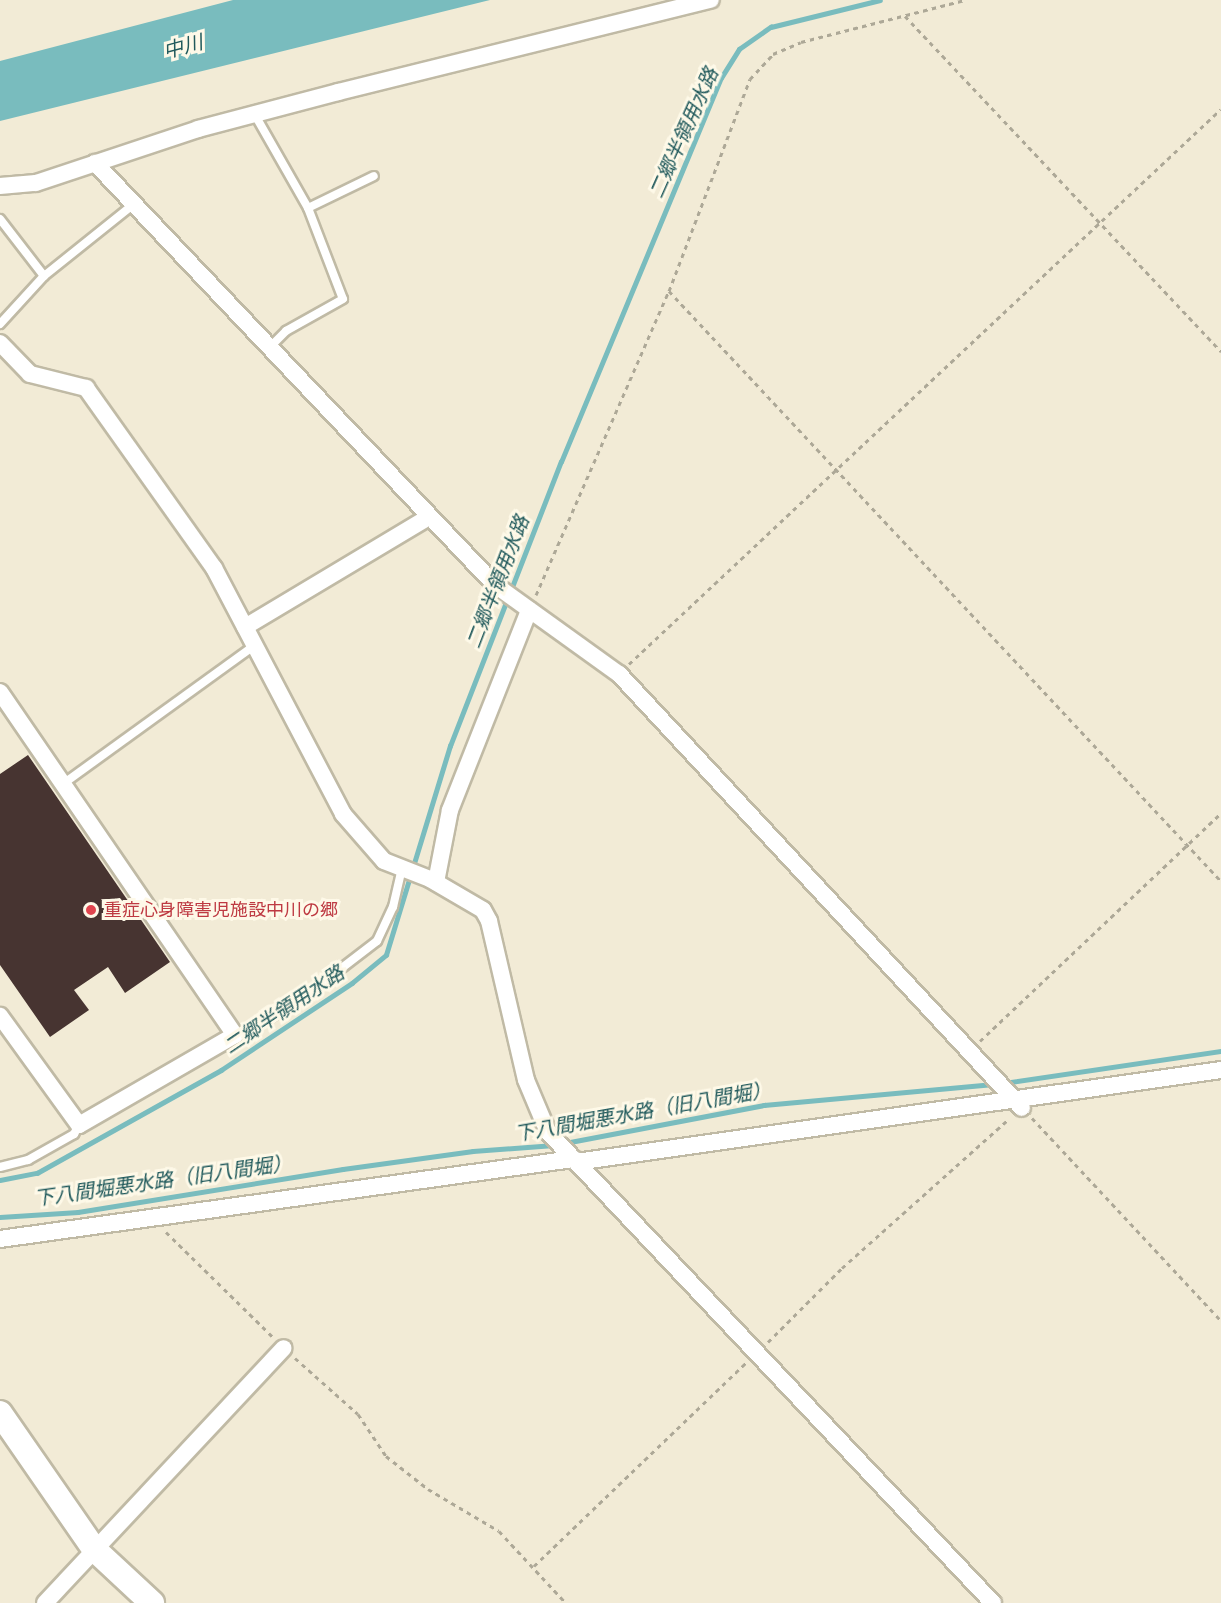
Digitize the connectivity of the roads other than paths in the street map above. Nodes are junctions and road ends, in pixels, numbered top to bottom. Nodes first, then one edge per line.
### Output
1 (711, 0) edge
2 (255, 115) junction
3 (96, 163) junction
4 (374, 176) dead end
5 (0, 186) edge
6 (135, 203) junction
7 (308, 208) junction
8 (0, 219) edge
9 (44, 276) junction
10 (0, 324) edge
11 (0, 343) edge
12 (270, 347) junction
13 (429, 517) junction
14 (529, 610) junction
15 (246, 627) junction
16 (255, 645) junction
17 (0, 692) edge
18 (63, 784) junction
19 (402, 869) junction
20 (433, 880) junction
21 (0, 1016) edge
22 (235, 1035) junction
23 (1221, 1070) edge
24 (1016, 1103) junction
25 (79, 1125) junction
26 (572, 1158) junction
27 (0, 1167) edge
28 (0, 1239) edge
29 (284, 1348) road end
30 (0, 1413) edge
31 (95, 1550) junction
32 (45, 1603) edge
33 (152, 1603) edge
34 (993, 1603) edge

1 - 2 street
2 - 3 street
2 - 7 lane
3 - 5 street
3 - 6 street
4 - 7 lane
6 - 9 lane
6 - 12 street
7 - 12 lane
8 - 9 lane
9 - 10 lane
11 - 15 street
12 - 13 street
13 - 14 street
13 - 15 street
14 - 20 street
14 - 24 street
15 - 16 street
16 - 18 lane
16 - 19 street
17 - 18 street
18 - 22 street
19 - 20 street
19 - 22 lane
20 - 26 street
21 - 25 street
22 - 25 street
23 - 24 street
24 - 26 street
25 - 27 lane
26 - 28 street
26 - 34 street
29 - 31 street
30 - 31 street
31 - 32 street
31 - 33 street

